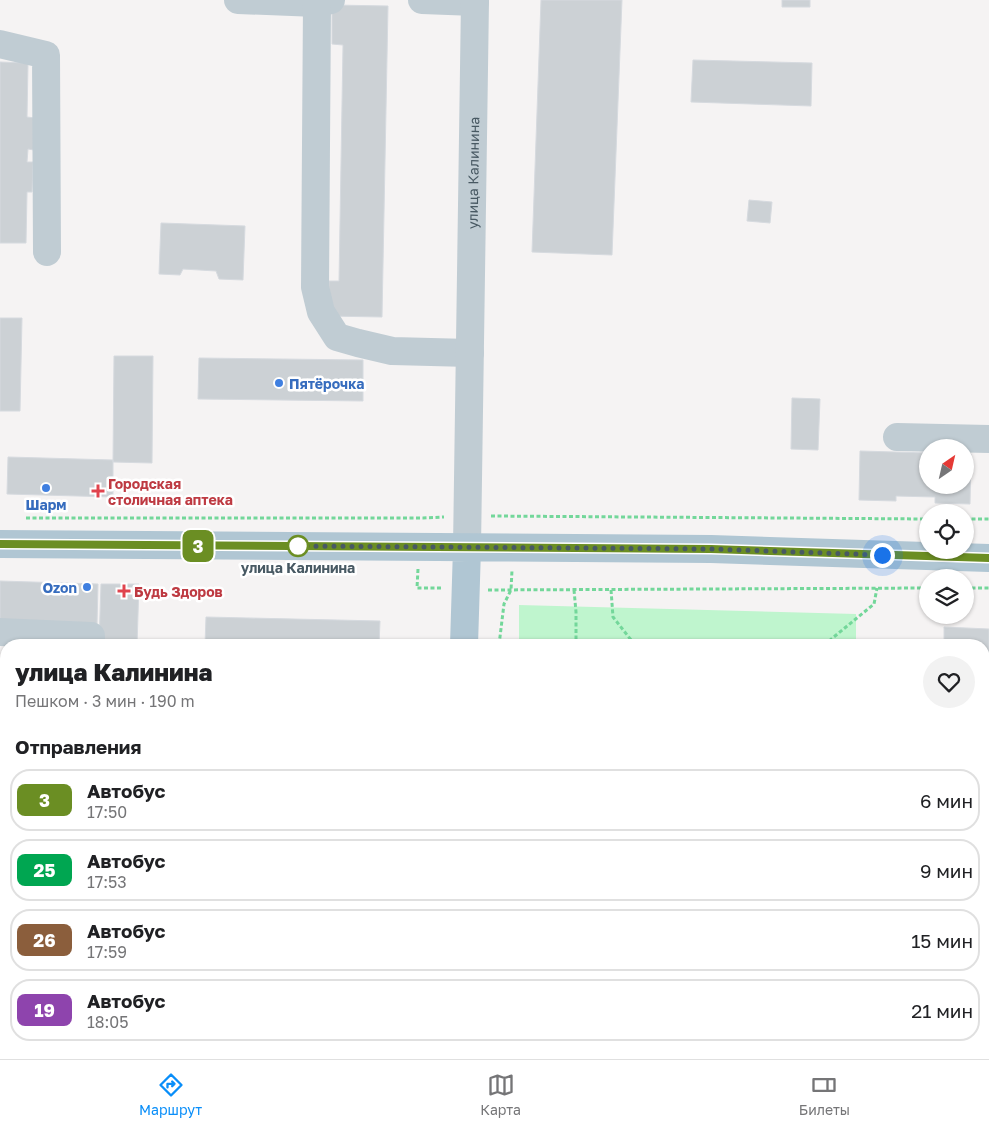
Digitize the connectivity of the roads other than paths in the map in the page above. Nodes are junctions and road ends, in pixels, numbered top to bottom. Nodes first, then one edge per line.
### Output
1 (238, 0) edge
2 (422, 0) edge
3 (324, 1) edge
4 (475, 1) edge
5 (0, 44) edge
6 (47, 252) dead end
7 (470, 353) junction
8 (897, 437) dead end
9 (989, 439) edge
10 (0, 544) edge
11 (467, 548) junction
12 (989, 558) edge
13 (0, 632) edge
14 (92, 639) edge
15 (464, 639) edge

1 - 3 street
2 - 4 street
3 - 7 street
4 - 7 street, улица Калинина
5 - 6 street
7 - 11 street, улица Калинина
8 - 9 street
10 - 11 main road
11 - 12 main road
11 - 15 main road, улица Калинина
13 - 14 street

